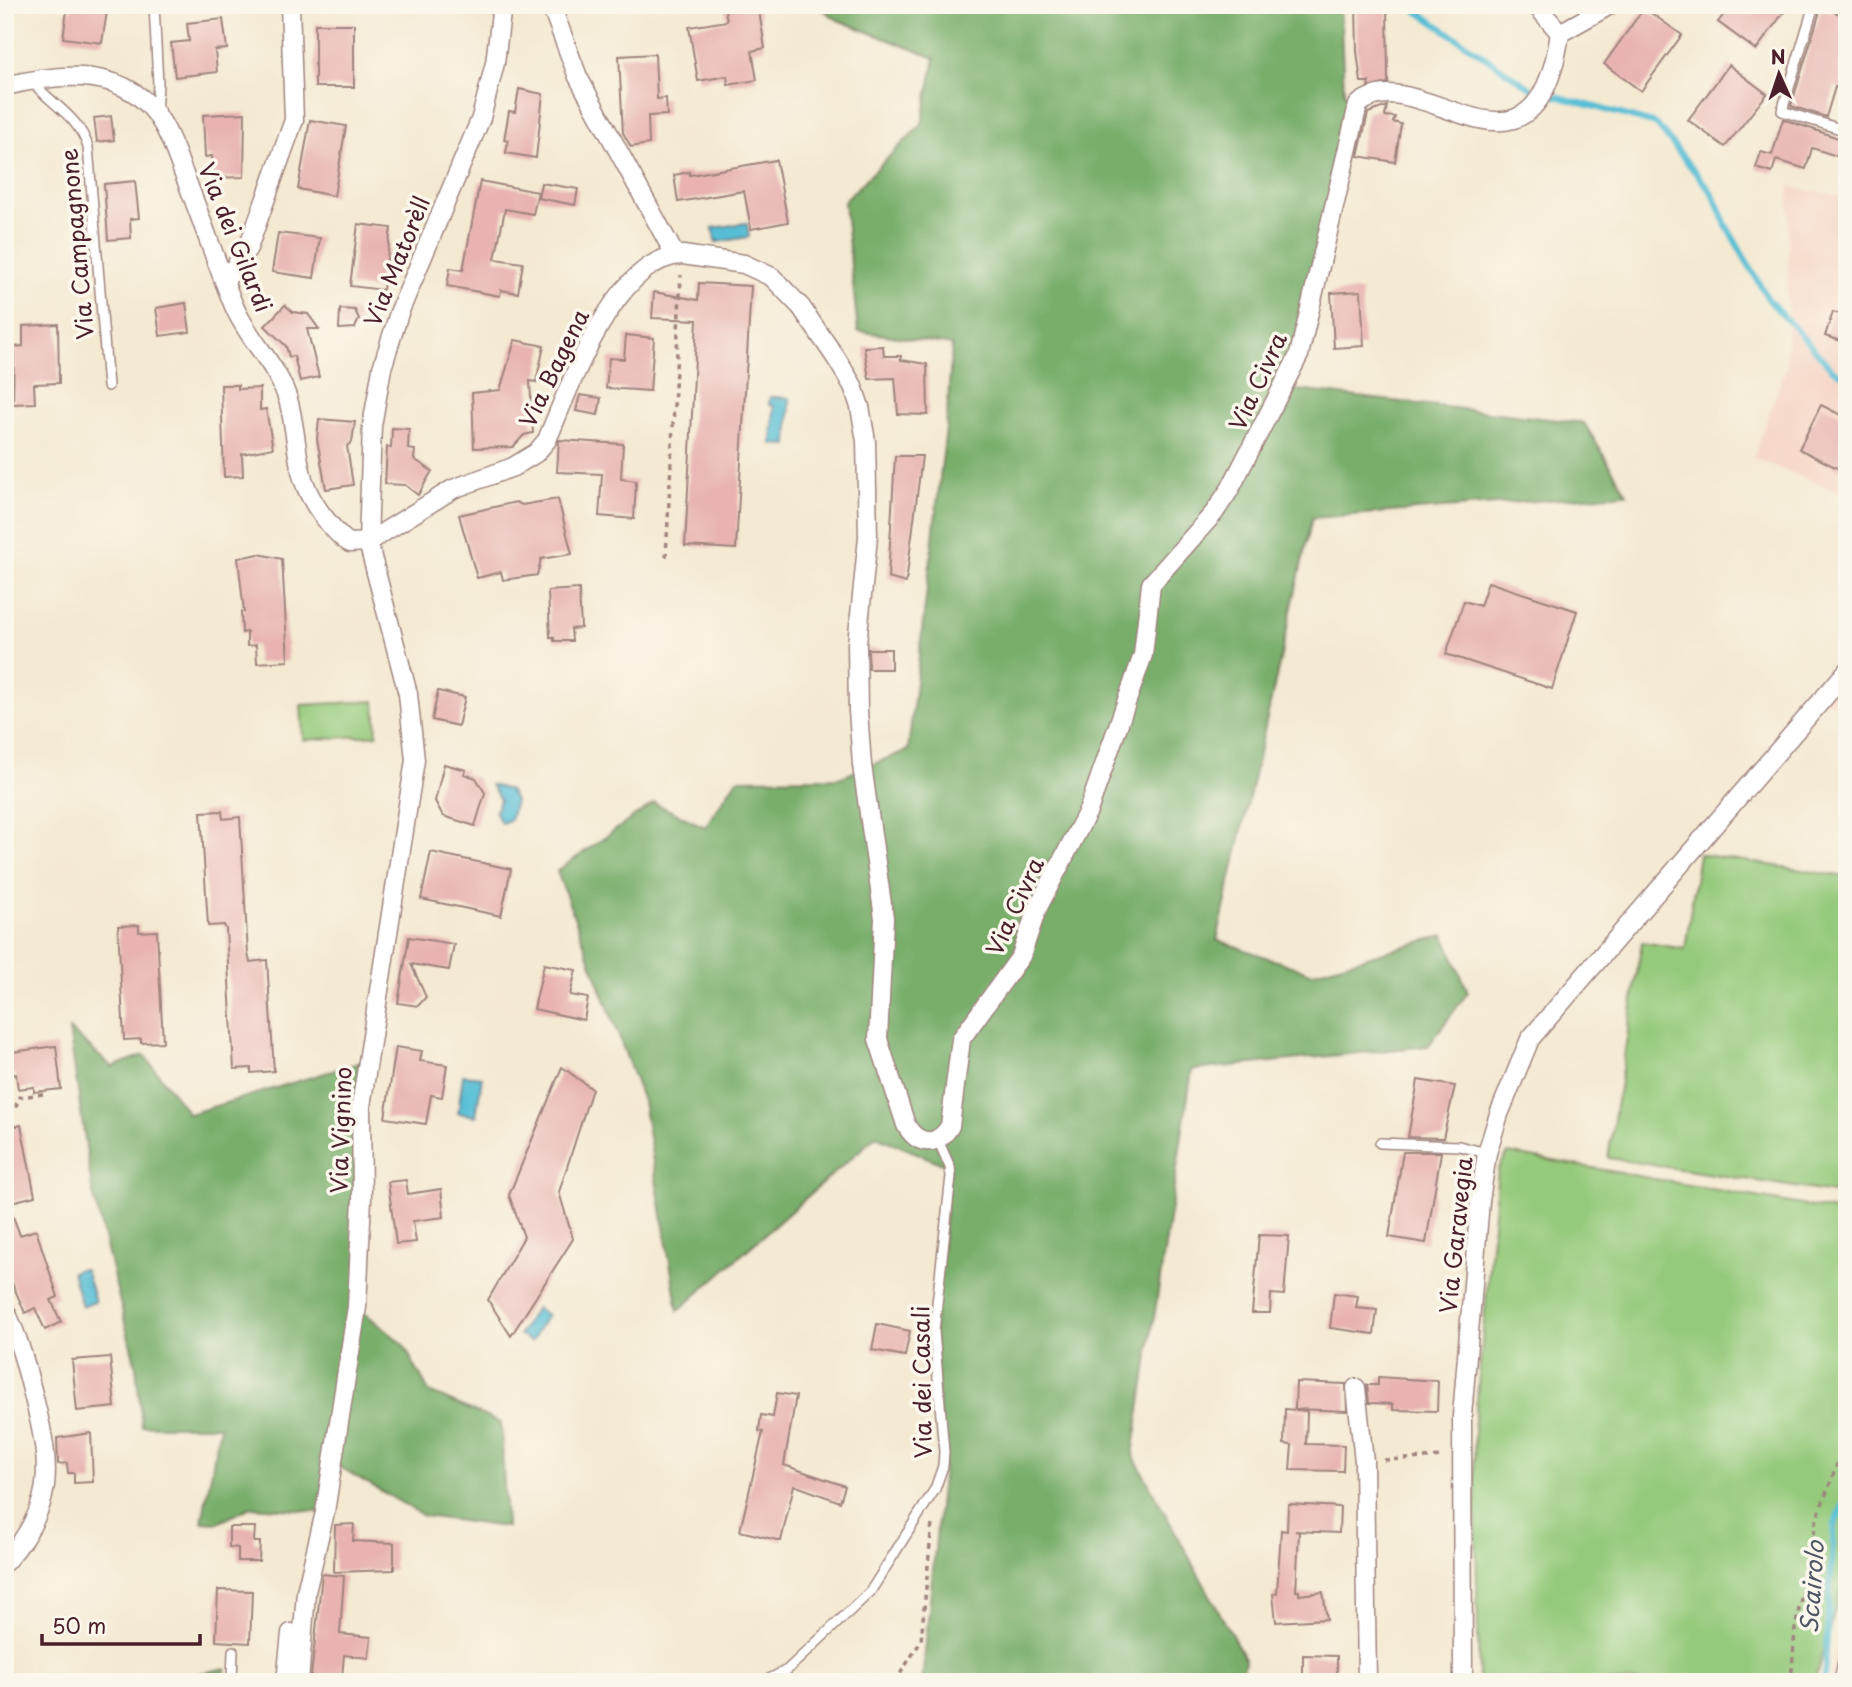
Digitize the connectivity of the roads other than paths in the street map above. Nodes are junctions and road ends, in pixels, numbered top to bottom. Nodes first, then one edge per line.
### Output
1 (154, 5) edge
2 (290, 5) edge
3 (502, 5) edge
4 (551, 5) edge
5 (1536, 5) edge
6 (1610, 5) edge
7 (1814, 5) edge
8 (1560, 33) junction
9 (30, 80) junction
10 (5, 86) edge
11 (156, 113) junction
12 (1847, 131) edge
13 (679, 255) junction
14 (225, 281) junction
15 (108, 386) dead end
16 (368, 542) junction
17 (1846, 676) edge
18 (938, 1140) junction
19 (1380, 1143) dead end
20 (1488, 1153) junction
21 (5, 1310) edge
22 (1356, 1388) dead end
23 (5, 1562) edge
24 (306, 1592) junction
25 (1847, 1641) edge
26 (233, 1651) dead end
27 (232, 1682) edge
28 (286, 1682) edge
29 (299, 1682) edge
30 (764, 1682) edge
31 (1367, 1682) edge
32 (1463, 1682) edge
33 (1839, 1682) edge

1 - 11 lane
2 - 14 street
3 - 16 street, Via Matorèll
4 - 13 street
5 - 8 street
6 - 8 street
7 - 12 lane
8 - 18 street, Via Civra
9 - 10 street, Via dei Gilardi
9 - 11 street, Via dei Gilardi
9 - 15 lane, Via Campagnone
11 - 14 street, Via dei Gilardi
13 - 16 street, Via Bagena
13 - 18 street
14 - 16 street, Via dei Gilardi
16 - 24 street, Via Vignino
17 - 20 street, Via Garavegia
18 - 30 lane, Via dei Casali
19 - 20 lane
20 - 32 street, Via Garavegia
21 - 23 street
22 - 31 street
24 - 28 street
24 - 29 street, Via Vignino
25 - 33 lane
26 - 27 lane

